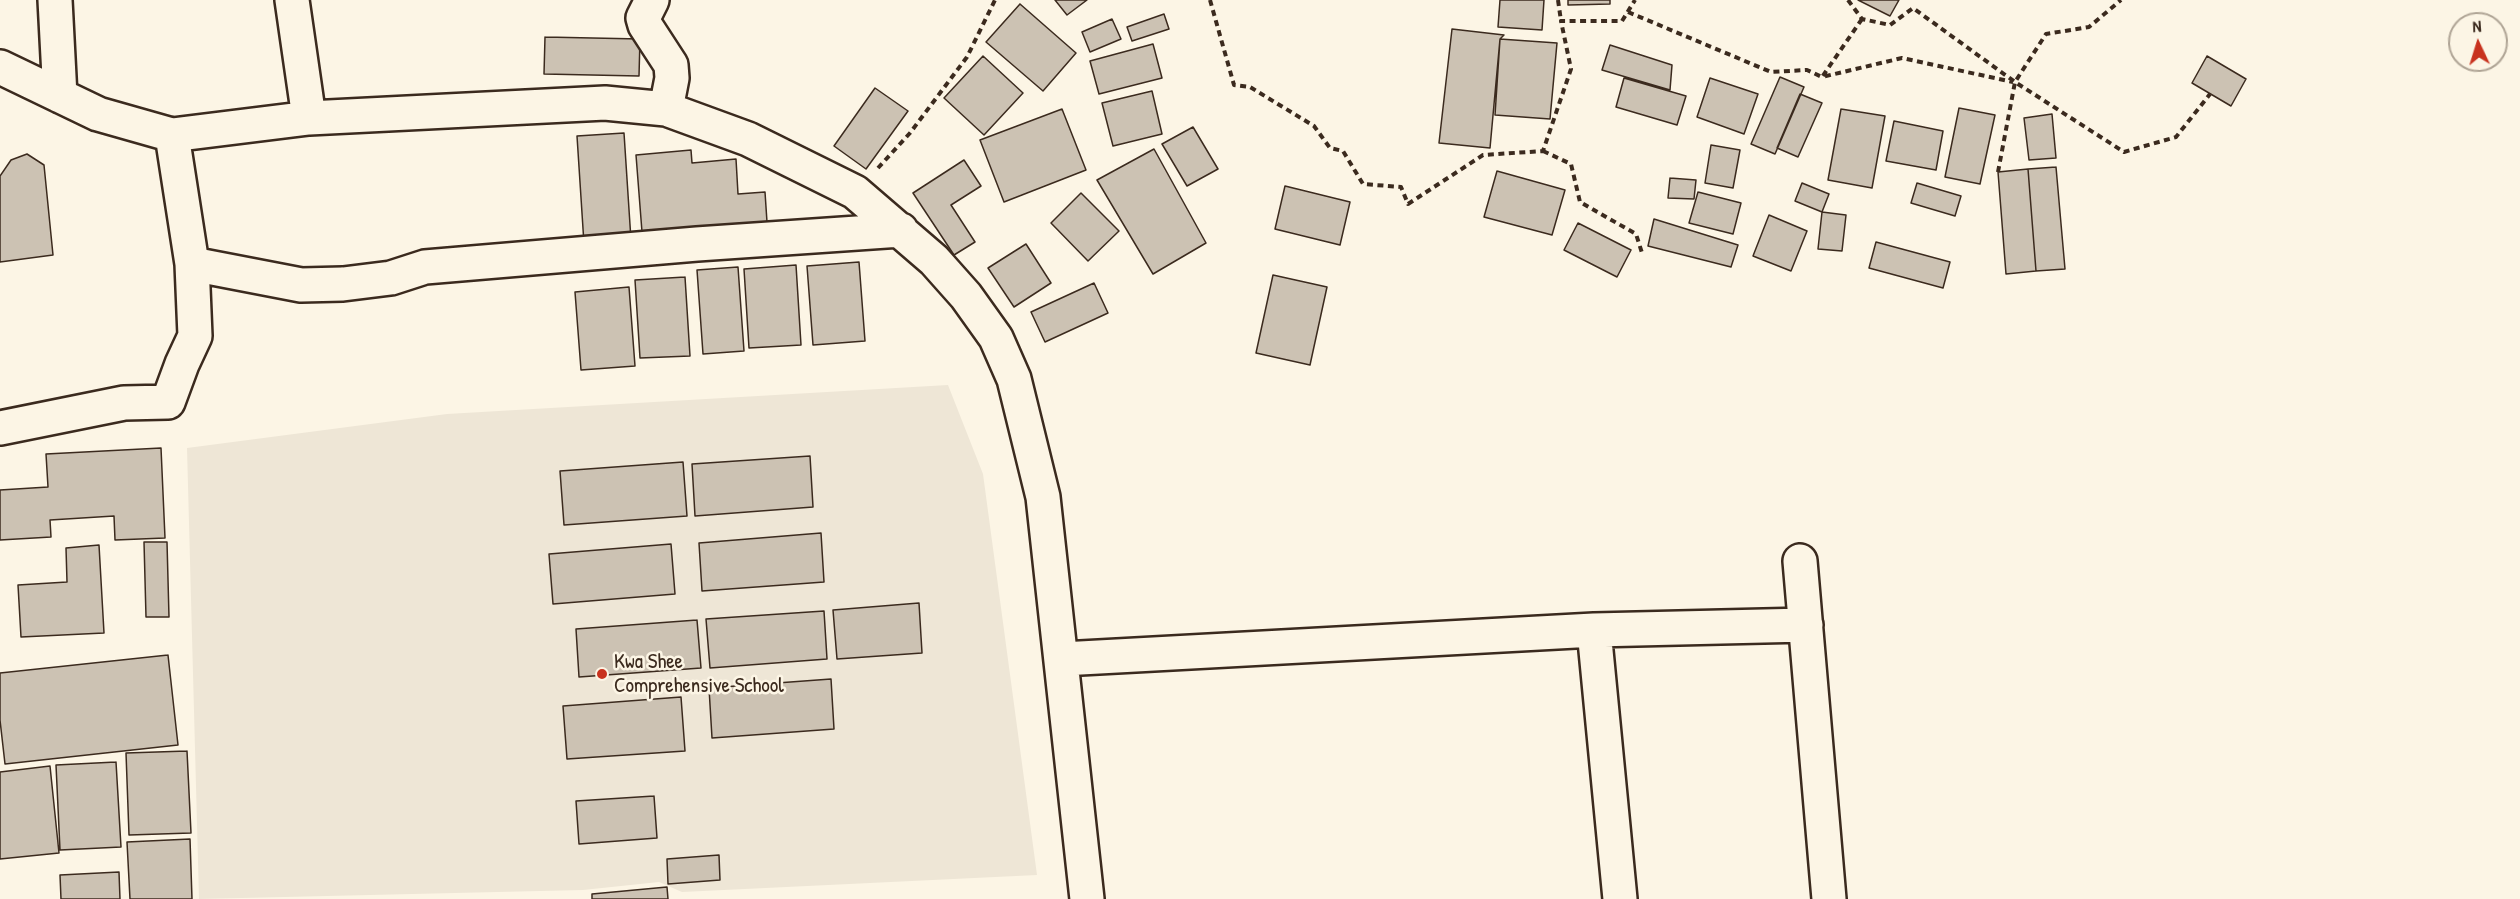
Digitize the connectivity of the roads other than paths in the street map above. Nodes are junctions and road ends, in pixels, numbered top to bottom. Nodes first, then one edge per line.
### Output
1 (55, 0) edge
2 (292, 0) edge
3 (652, 0) edge
4 (0, 67) edge
5 (60, 96) junction
6 (666, 109) junction
7 (309, 118) junction
8 (172, 135) junction
9 (901, 230) junction
10 (192, 264) junction
11 (0, 428) edge
12 (1800, 561) dead end
13 (1806, 625) junction
14 (1594, 630) junction
15 (1062, 659) junction
16 (1087, 899) edge
17 (1620, 899) edge
18 (1829, 899) edge

1 - 5 street
2 - 7 street
3 - 6 street
4 - 5 street
5 - 8 street
6 - 7 street
6 - 9 street
7 - 8 street
8 - 10 street
9 - 10 street
9 - 15 street
10 - 11 street
12 - 13 street
13 - 14 street
13 - 18 street
14 - 15 street
14 - 17 street
15 - 16 street

